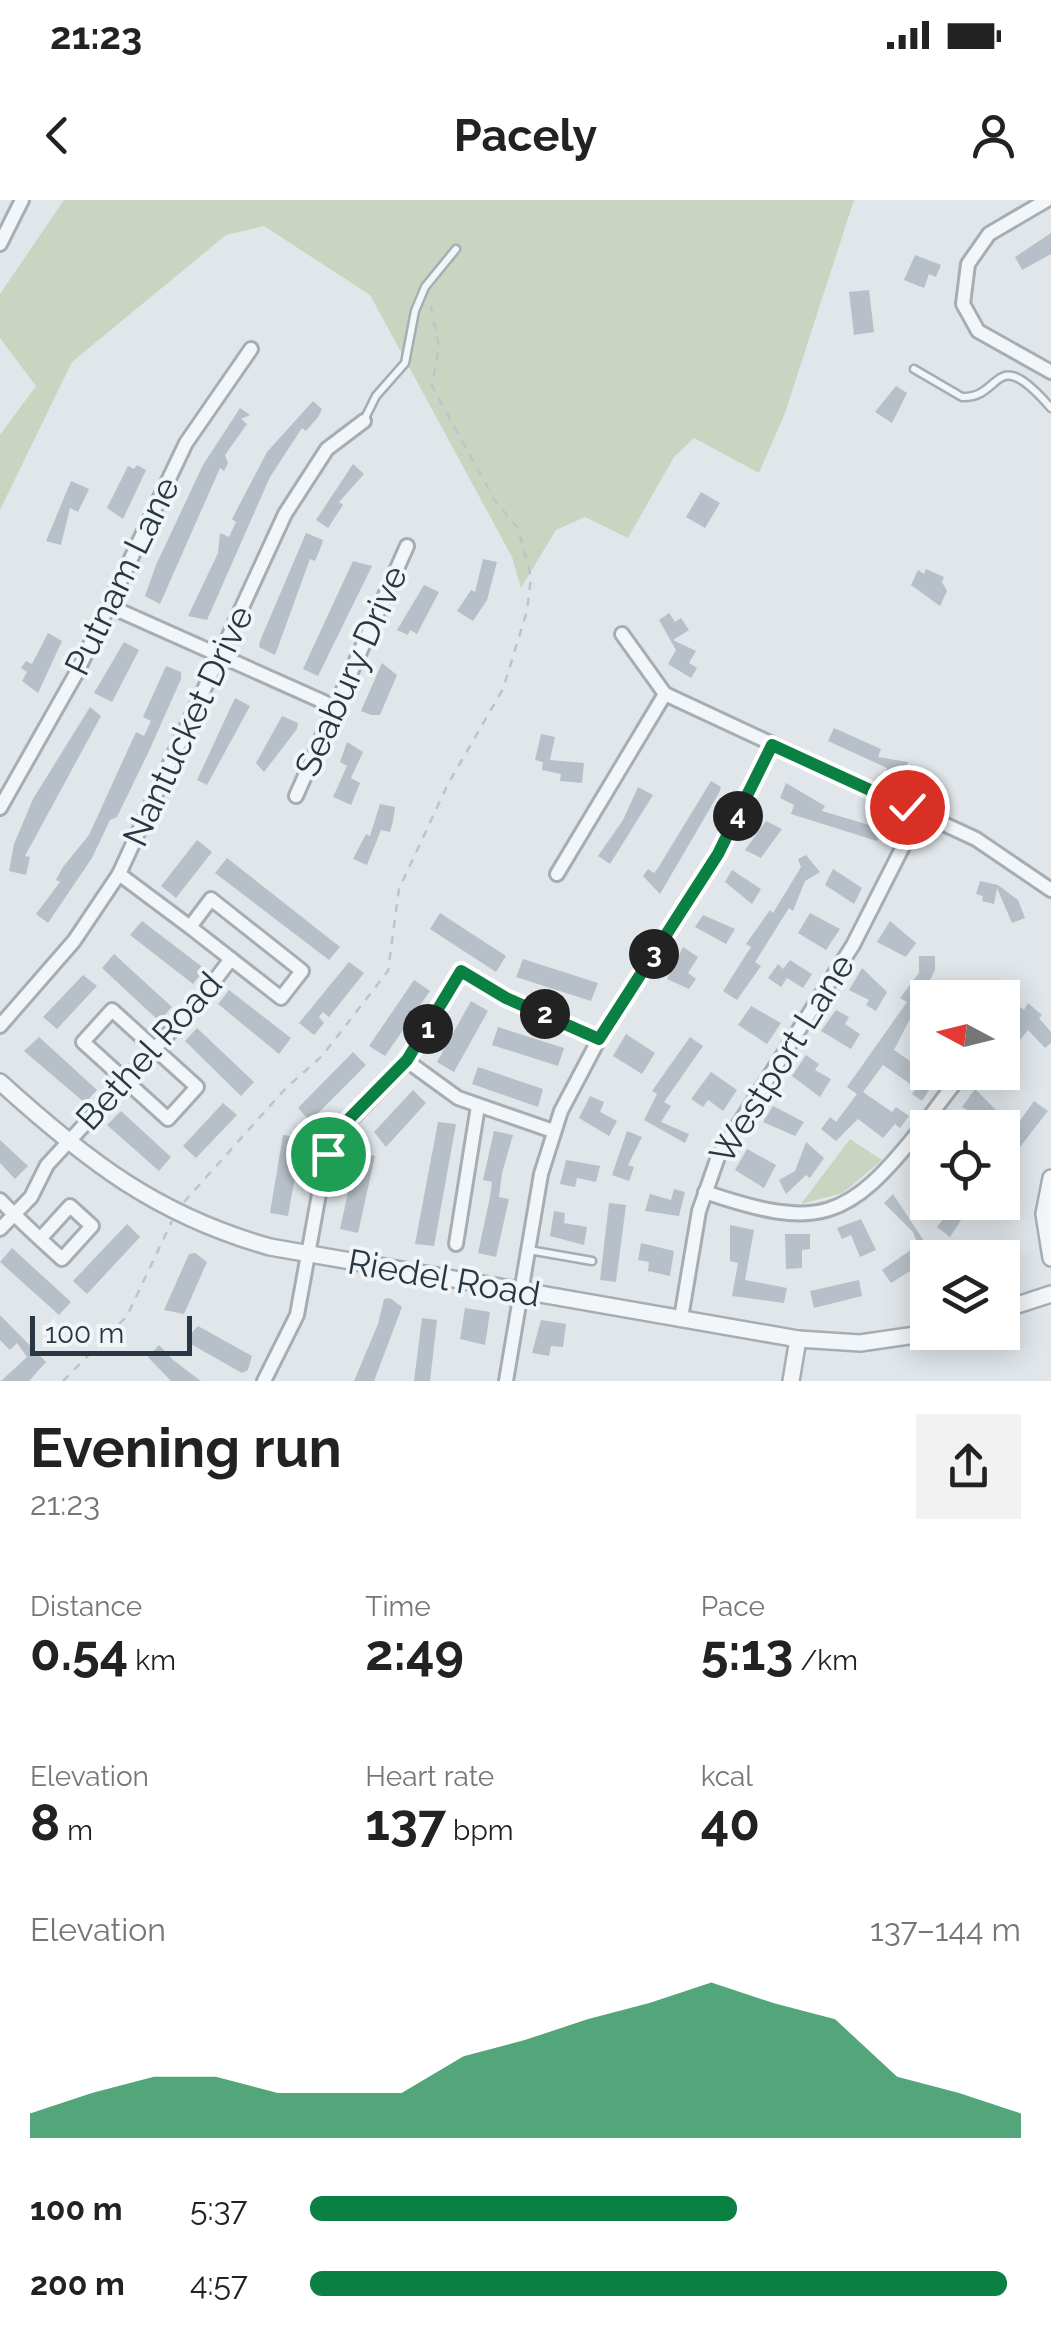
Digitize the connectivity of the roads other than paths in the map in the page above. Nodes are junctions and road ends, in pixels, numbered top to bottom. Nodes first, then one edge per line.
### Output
1 (22, 200) edge
2 (1047, 200) edge
3 (0, 244) edge
4 (456, 250) dead end
5 (251, 349) dead end
6 (914, 369) dead end
7 (1051, 372) edge
8 (1051, 408) edge
9 (364, 421) joint
10 (407, 546) dead end
11 (109, 606) junction
12 (622, 634) dead end
13 (220, 657) junction
14 (665, 694) junction
15 (335, 708) junction
16 (772, 745) junction
17 (296, 796) dead end
18 (0, 808) edge
19 (920, 813) junction
20 (119, 874) junction
21 (557, 874) dead end
22 (1051, 890) edge
23 (190, 926) junction
24 (232, 959) junction
25 (0, 1026) edge
26 (599, 1039) junction
27 (155, 1049) junction
28 (407, 1060) junction
29 (124, 1080) junction
30 (0, 1082) edge
31 (952, 1090) edge
32 (478, 1106) junction
33 (553, 1131) junction
34 (67, 1143) junction
35 (1051, 1178) edge
36 (705, 1192) junction
37 (0, 1200) edge
38 (14, 1215) junction
39 (0, 1229) edge
40 (40, 1239) dead end
41 (456, 1244) dead end
42 (528, 1250) junction
43 (310, 1256) junction
44 (1051, 1258) edge
45 (592, 1261) dead end
46 (520, 1291) junction
47 (1051, 1294) edge
48 (1020, 1304) edge
49 (681, 1318) junction
50 (910, 1336) edge
51 (798, 1339) junction
52 (264, 1381) edge
53 (506, 1381) edge
54 (791, 1381) edge

1 - 3 street
2 - 7 street
4 - 9 lane
5 - 11 street, Putnam Lane
6 - 8 lane
9 - 13 street, Nantucket Drive
10 - 15 street, Seabury Drive
11 - 13 street
11 - 18 street, Putnam Lane
12 - 14 street
13 - 15 street
13 - 20 street, Nantucket Drive
14 - 16 street
14 - 21 street
15 - 17 street, Seabury Drive
16 - 19 street
16 - 26 street
19 - 22 street
19 - 36 street, Westport Lane
20 - 23 street
20 - 25 street, Nantucket Drive
23 - 24 street
23 - 24 street
24 - 27 street, Bethel Road
26 - 28 street
26 - 33 street
27 - 29 street, Bethel Road
27 - 29 street
27 - 29 street
28 - 32 street
28 - 43 street
29 - 34 street, Bethel Road
30 - 34 street, Riedel Road
31 - 36 street
32 - 33 street
32 - 41 street
33 - 42 street
34 - 38 street, Bethel Road
34 - 43 street, Riedel Road
35 - 44 street
36 - 49 street, Westport Lane
37 - 38 street
38 - 39 street, Bethel Road
38 - 40 street
42 - 45 lane
42 - 46 street
43 - 46 street, Riedel Road
43 - 52 street
46 - 49 street, Riedel Road
46 - 53 street
47 - 48 street
49 - 51 street, Riedel Road
50 - 51 street, Riedel Road
51 - 54 street

